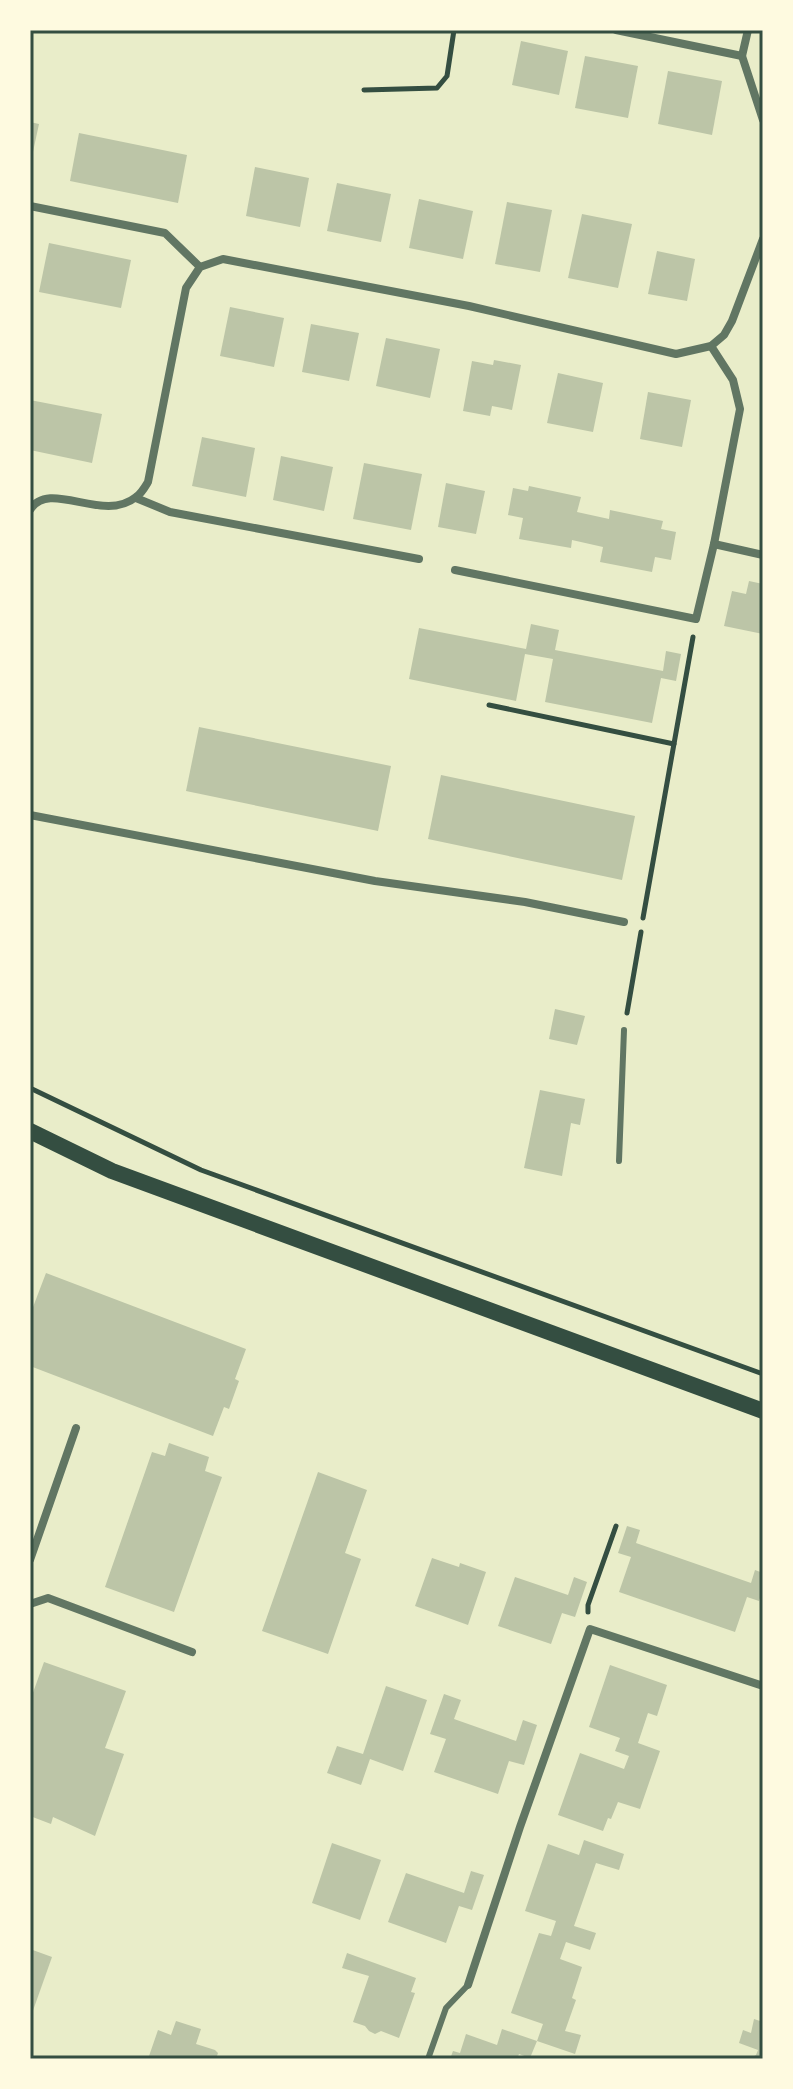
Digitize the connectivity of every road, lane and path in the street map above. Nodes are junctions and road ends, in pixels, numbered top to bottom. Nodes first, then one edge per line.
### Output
1 (454, 30) edge
2 (616, 30) edge
3 (748, 30) edge
4 (742, 56) junction
5 (364, 90) dead end
6 (763, 120) edge
7 (30, 206) edge
8 (763, 239) edge
9 (200, 267) junction
10 (711, 346) junction
11 (136, 498) junction
12 (32, 504) edge
13 (714, 544) junction
14 (763, 555) edge
15 (419, 559) dead end
16 (455, 570) dead end
17 (696, 619) junction
18 (489, 705) dead end
19 (674, 744) junction
20 (663, 801) dead end
21 (30, 815) edge
22 (624, 922) dead end
23 (624, 1030) dead end
24 (30, 1088) edge
25 (30, 1131) edge
26 (619, 1161) dead end
27 (763, 1374) edge
28 (763, 1411) edge
29 (76, 1428) dead end
30 (616, 1526) dead end
31 (30, 1560) edge
32 (30, 1604) edge
33 (590, 1629) junction
34 (192, 1652) dead end
35 (763, 1686) edge
36 (468, 1985) joint
37 (428, 2059) edge

1 - 5 path
2 - 4 street
3 - 4 street
4 - 6 street
7 - 9 street
8 - 10 street
9 - 10 street
9 - 11 street
10 - 13 street
11 - 12 street
11 - 15 street
13 - 14 street
13 - 17 street
16 - 17 street
17 - 19 path
18 - 19 path
19 - 20 path
21 - 22 street
23 - 26 lane
24 - 27 path
25 - 28 main road
29 - 31 street
30 - 33 path
32 - 34 street
33 - 35 street
33 - 36 street
36 - 37 lane

